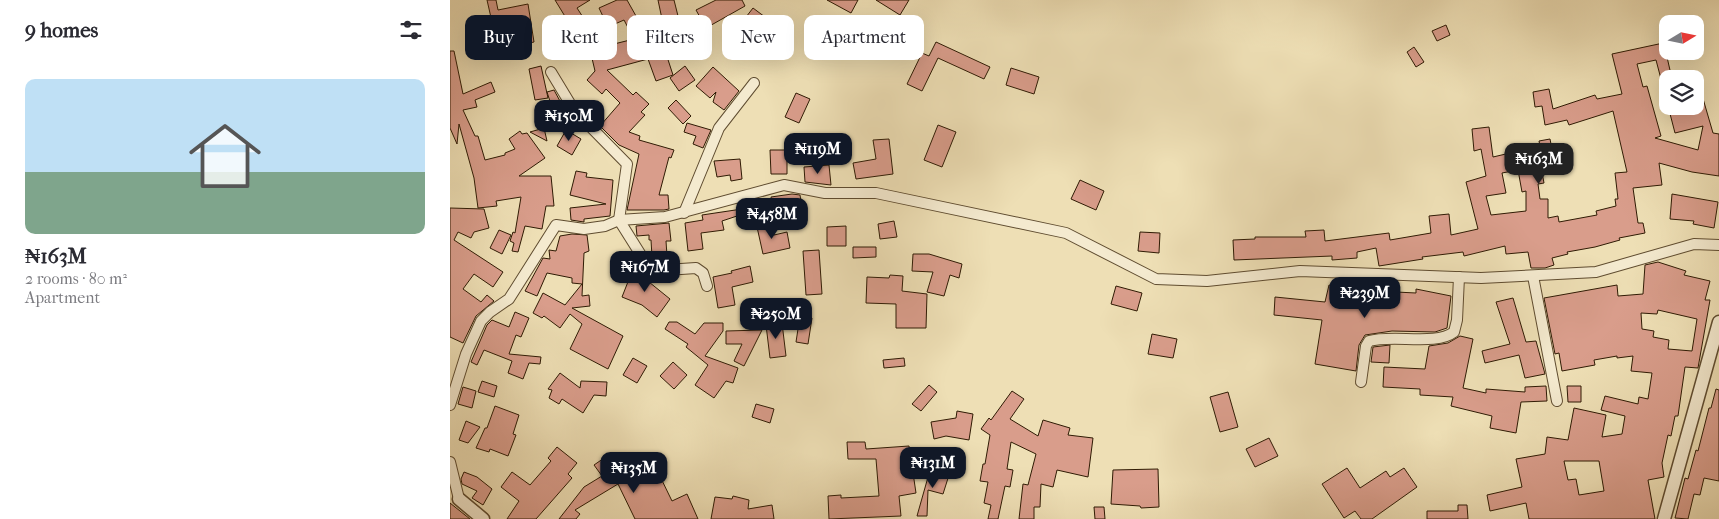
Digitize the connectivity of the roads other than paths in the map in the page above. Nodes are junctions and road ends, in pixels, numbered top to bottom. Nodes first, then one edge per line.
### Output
1 (552, 72) dead end
2 (754, 83) dead end
3 (684, 213) junction
4 (619, 220) junction
5 (1719, 245) edge
6 (1533, 276) junction
7 (1460, 278) junction
8 (707, 286) dead end
9 (1719, 322) edge
10 (1362, 382) dead end
11 (1557, 401) dead end
12 (450, 406) edge
13 (450, 462) edge
14 (454, 496) edge
15 (483, 519) edge
16 (1664, 519) edge

1 - 4 street
2 - 3 street
3 - 4 street
3 - 7 street
4 - 8 street
4 - 12 street
5 - 6 street
6 - 7 street
6 - 11 street
7 - 10 street
9 - 16 street
13 - 14 street
14 - 15 street

